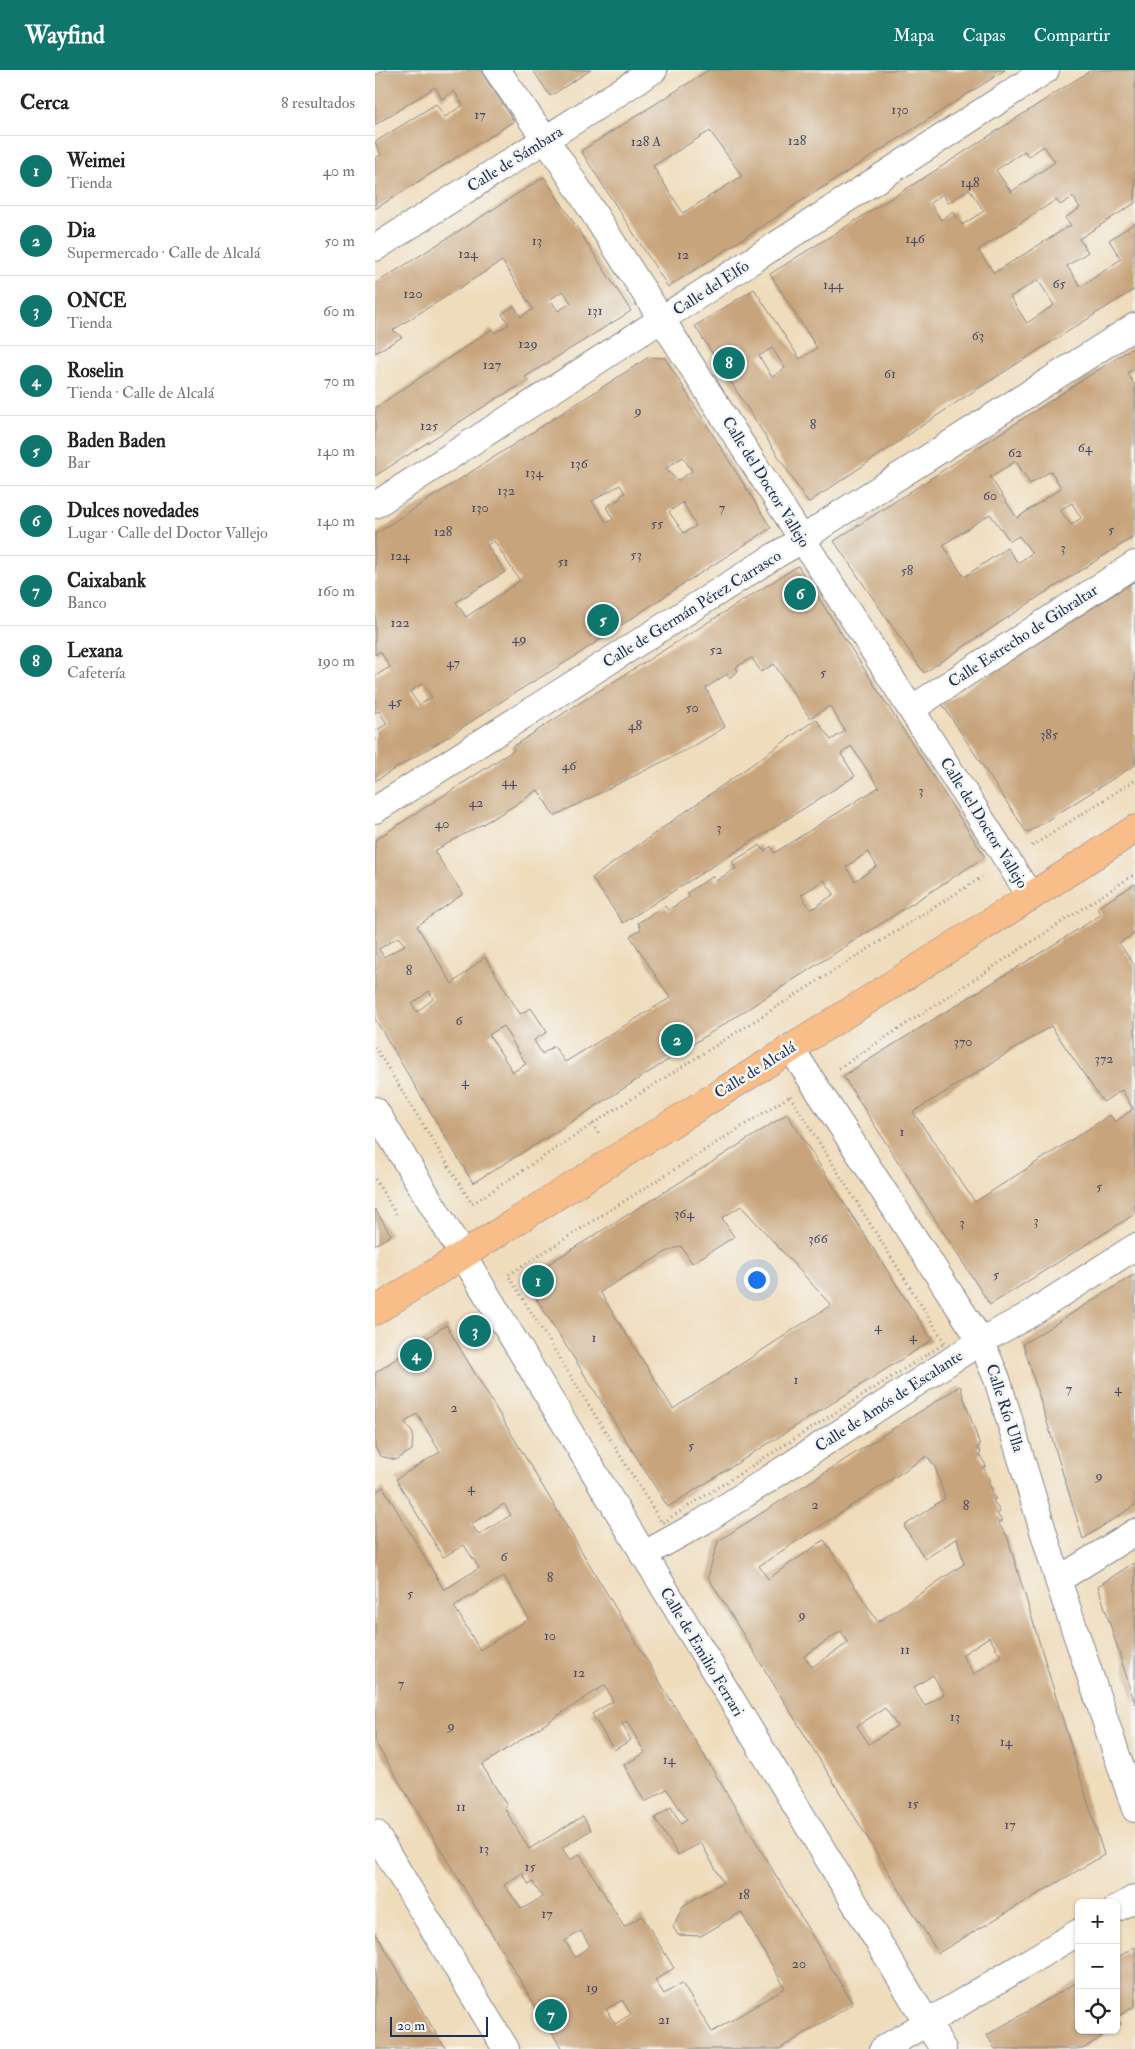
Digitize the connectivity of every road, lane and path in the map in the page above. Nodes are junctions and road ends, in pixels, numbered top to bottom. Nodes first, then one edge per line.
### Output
1 (497, 70) edge
2 (654, 70) edge
3 (1046, 70) edge
4 (545, 140) junction
5 (375, 248) edge
6 (661, 319) junction
7 (1135, 326) edge
8 (375, 505) edge
9 (802, 540) junction
10 (1135, 564) edge
11 (912, 710) junction
12 (1135, 780) edge
13 (375, 810) edge
14 (1135, 829) edge
15 (1045, 837) dead end
16 (987, 874) dead end
17 (1135, 874) edge
18 (1031, 897) junction
19 (375, 1047) edge
20 (790, 1047) junction
21 (839, 1068) dead end
22 (375, 1110) edge
23 (375, 1179) edge
24 (607, 1210) joint
25 (396, 1214) dead end
26 (1135, 1247) edge
27 (462, 1255) junction
28 (375, 1311) edge
29 (981, 1342) junction
30 (1135, 1532) edge
31 (643, 1555) junction
32 (1058, 1580) junction
33 (1135, 1809) edge
34 (375, 1833) edge
35 (1135, 1898) edge
36 (1120, 1907) edge
37 (1075, 1934) edge
38 (928, 2024) junction
39 (506, 2049) edge
40 (883, 2049) edge
41 (943, 2049) edge

1 - 4 street, Calle del Doctor Vallejo
2 - 4 street, Calle de Sámbara
3 - 6 street, Calle del Elfo
4 - 5 street, Calle de Sámbara
4 - 6 street, Calle del Doctor Vallejo
6 - 8 street, Calle del Elfo
6 - 9 street, Calle del Doctor Vallejo
7 - 9 street, Calle de Germán Pérez Carrasco
9 - 11 street, Calle del Doctor Vallejo
9 - 13 street, Calle de Germán Pérez Carrasco
10 - 11 street, Calle Estrecho de Gibraltar
11 - 18 street, Calle del Doctor Vallejo
12 - 15 path
14 - 18 main road, Calle de Alcalá
16 - 19 path
17 - 21 path
18 - 20 main road, Calle de Alcalá
20 - 27 main road, Calle de Alcalá
20 - 29 street, Calle Río Ulla
22 - 27 street, Calle de Emilio Ferrari
23 - 25 path
24 - 24 path
26 - 29 street, Calle de Amós de Escalante
27 - 28 main road, Calle de Alcalá
27 - 31 street, Calle de Emilio Ferrari
29 - 31 street, Calle de Amós de Escalante
29 - 32 street, Calle Río Ulla
30 - 32 street
31 - 38 street, Calle de Emilio Ferrari
32 - 33 street, Calle Río Ulla
34 - 39 street
35 - 36 street
37 - 38 street
38 - 40 street
38 - 41 street, Calle de Emilio Ferrari

